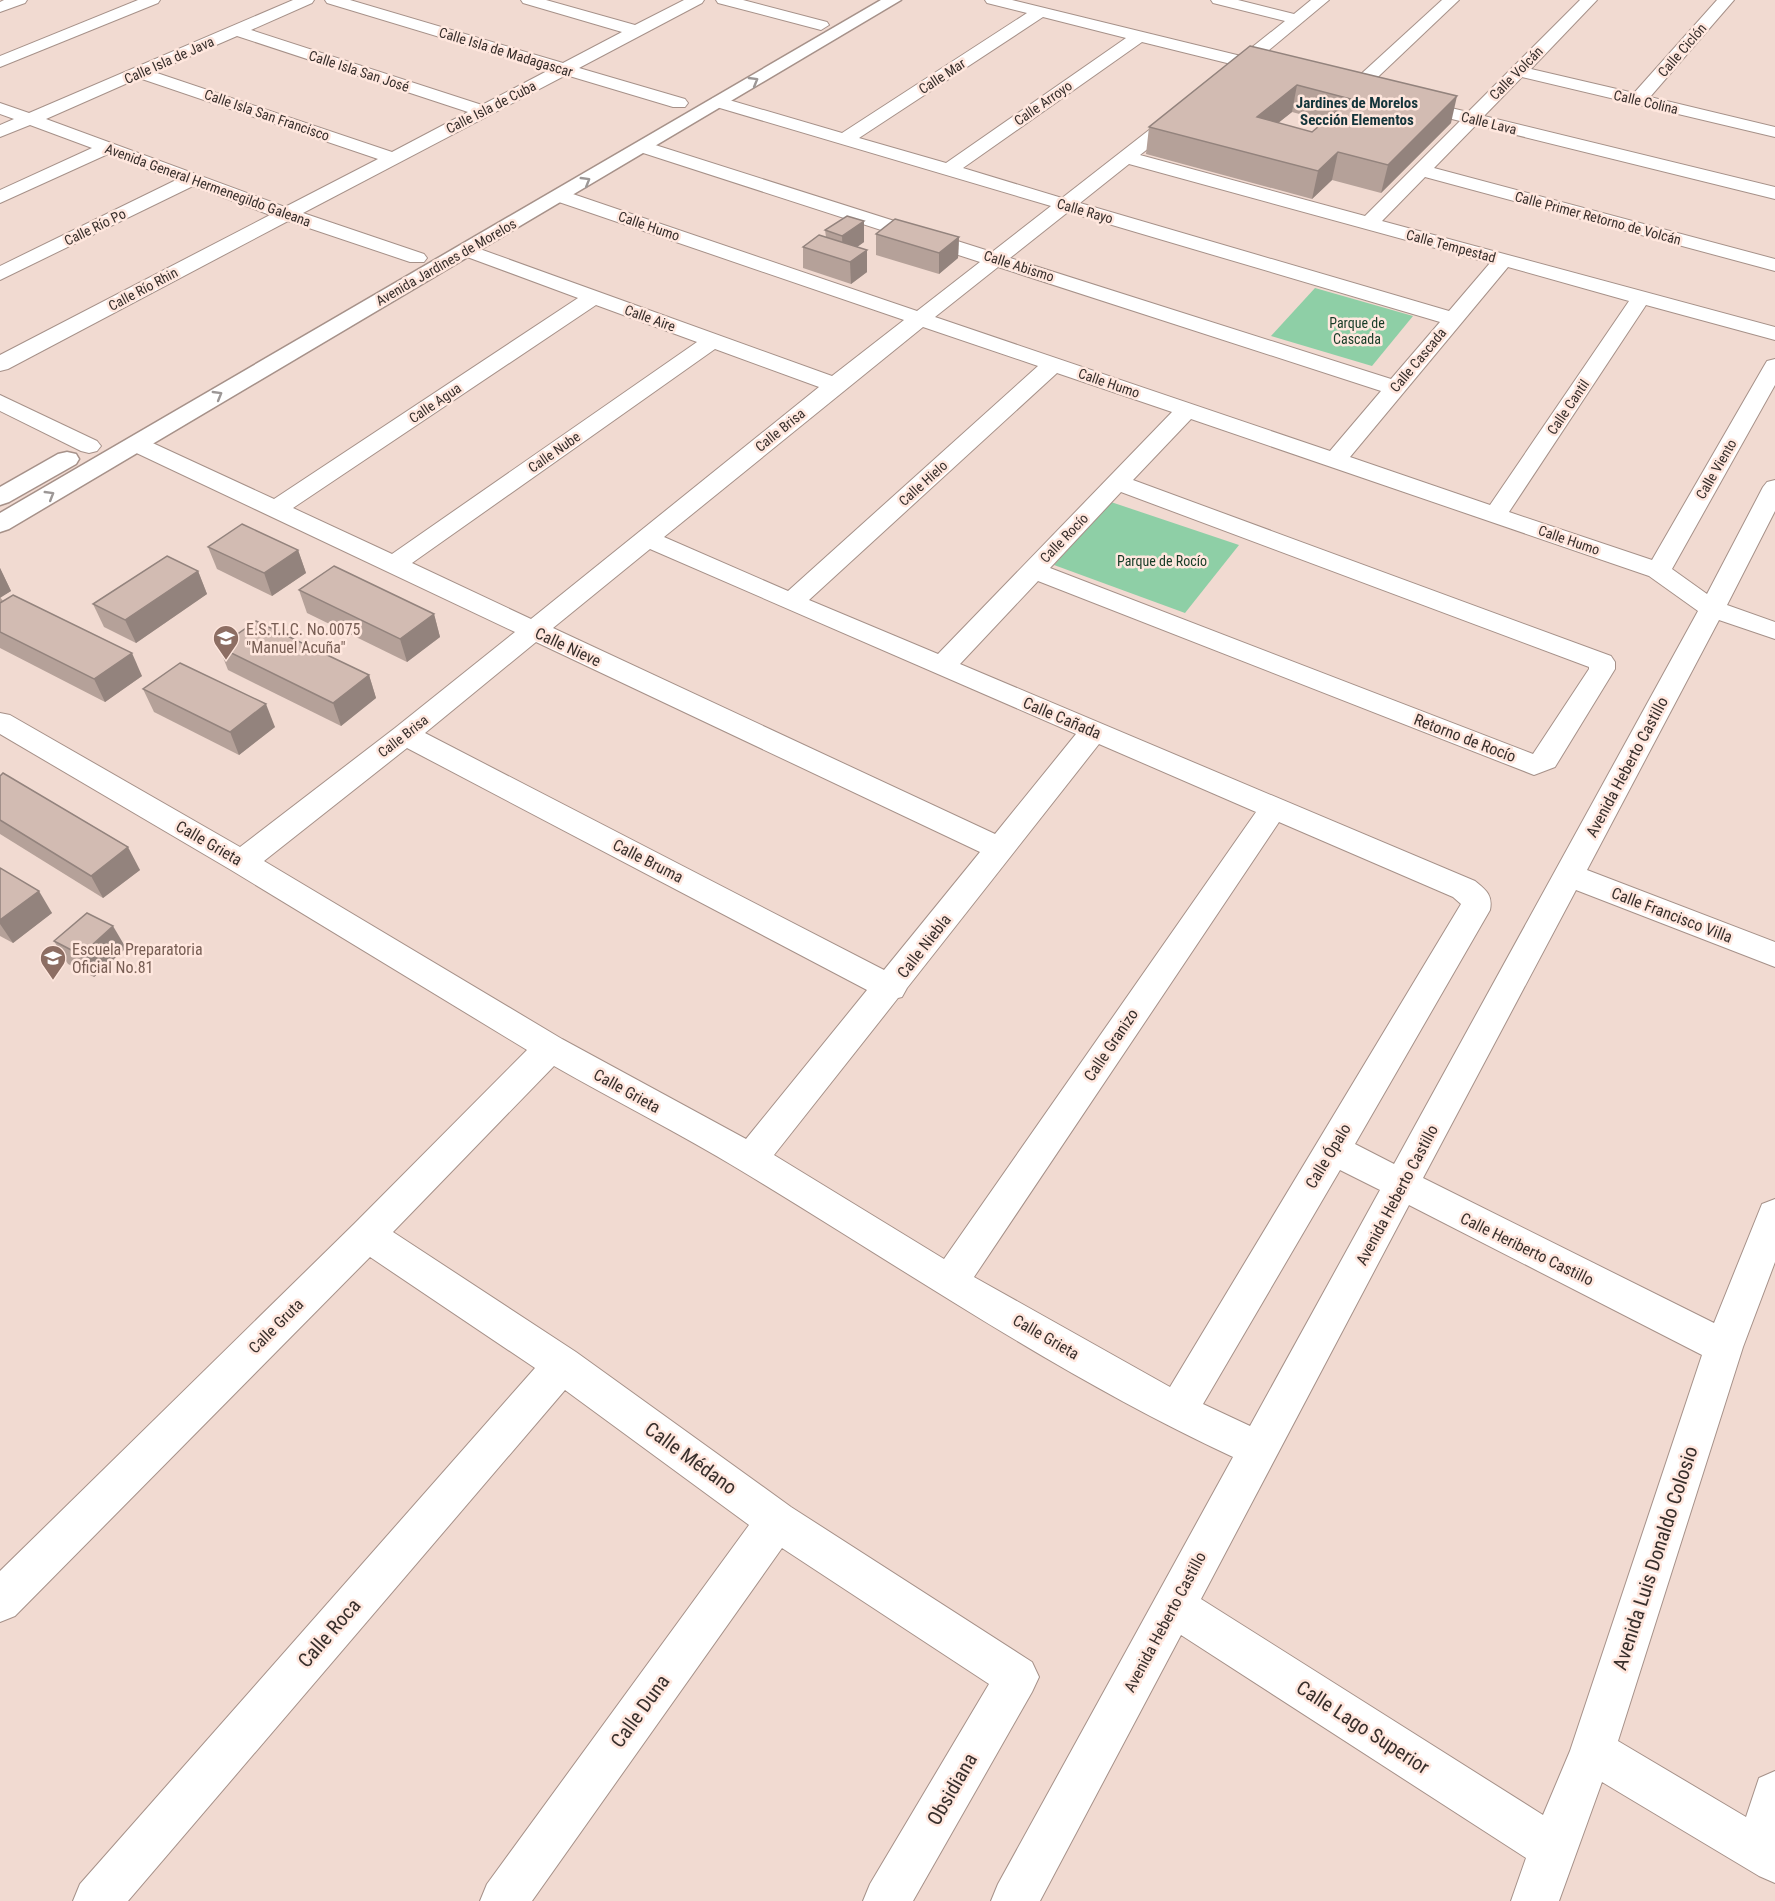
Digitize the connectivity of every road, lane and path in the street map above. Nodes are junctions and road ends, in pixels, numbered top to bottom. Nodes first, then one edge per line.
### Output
1 (19, 0) edge
2 (152, 0) edge
3 (306, 0) edge
4 (333, 0) edge
5 (529, 0) edge
6 (696, 0) edge
7 (724, 0) edge
8 (758, 0) edge
9 (864, 0) edge
10 (893, 0) edge
11 (993, 0) edge
12 (1219, 0) edge
13 (1321, 0) edge
14 (1451, 0) edge
15 (1589, 0) edge
16 (1726, 0) edge
17 (0, 7) edge
18 (274, 8) edge
19 (1040, 12) junction
20 (1296, 19) junction
21 (826, 22) junction
22 (236, 30) junction
23 (637, 31) junction
24 (1138, 37) junction
25 (0, 62) edge
26 (1244, 63) junction
27 (562, 70) junction
28 (1278, 71) edge
29 (1518, 71) junction
30 (140, 73) junction
31 (1333, 84) edge
32 (1355, 89) junction
33 (1378, 95) edge
34 (1638, 100) junction
35 (1402, 101) edge
36 (719, 102) junction
37 (680, 103) junction
38 (482, 111) junction
39 (1775, 113) edge
40 (12, 116) edge
41 (1471, 119) junction
42 (651, 120) junction
43 (676, 128) junction
44 (1769, 131) edge
45 (0, 132) edge
46 (844, 140) junction
47 (643, 147) junction
48 (107, 148) junction
49 (1126, 157) junction
50 (393, 158) junction
51 (949, 170) junction
52 (1420, 170) junction
53 (190, 180) junction
54 (1775, 193) edge
55 (560, 196) junction
56 (0, 197) edge
57 (1065, 205) junction
58 (493, 213) junction
59 (286, 214) junction
60 (516, 222) junction
61 (1369, 224) junction
62 (466, 250) junction
63 (417, 258) junction
64 (997, 259) junction
65 (1503, 261) junction
66 (1775, 266) edge
67 (0, 274) edge
68 (594, 297) junction
69 (1641, 298) junction
70 (921, 318) junction
71 (1452, 319) junction
72 (1775, 334) edge
73 (273, 340) dead end
74 (712, 341) junction
75 (0, 364) edge
76 (1054, 364) junction
77 (1775, 366) edge
78 (835, 385) junction
79 (1395, 388) junction
80 (0, 402) edge
81 (1187, 410) junction
82 (110, 434) dead end
83 (136, 444) junction
84 (89, 446) junction
85 (1335, 460) junction
86 (1118, 483) junction
87 (1775, 487) edge
88 (0, 497) edge
89 (275, 509) junction
90 (1495, 515) junction
91 (0, 525) edge
92 (646, 538) junction
93 (395, 564) junction
94 (1032, 570) junction
95 (1658, 571) junction
96 (792, 602) junction
97 (1712, 609) junction
98 (534, 631) junction
99 (1775, 631) edge
100 (941, 667) junction
101 (0, 722) edge
102 (1094, 731) junction
103 (405, 735) junction
104 (1273, 809) junction
105 (1001, 849) junction
106 (242, 862) junction
107 (1569, 875) junction
108 (1477, 900) joint
109 (1775, 955) edge
110 (891, 988) junction
111 (550, 1048) junction
112 (1332, 1149) junction
113 (751, 1159) junction
114 (1402, 1186) junction
115 (1775, 1215) edge
116 (367, 1235) junction
117 (949, 1282) junction
118 (1724, 1347) junction
119 (562, 1365) junction
120 (1177, 1412) junction
121 (1260, 1450) junction
122 (777, 1521) junction
123 (0, 1601) edge
124 (1174, 1606) junction
125 (1017, 1677) joint
126 (1592, 1751) junction
127 (1775, 1794) edge
128 (1552, 1848) junction
129 (1767, 1855) edge
130 (97, 1901) edge
131 (504, 1901) edge
132 (887, 1901) edge
133 (1015, 1901) edge
134 (1535, 1901) edge

1 - 17 street
2 - 25 street
3 - 18 street, Calle Isla de Java
4 - 27 street, Calle Isla de Madagascar
5 - 23 street
6 - 23 street, Calle Isla de Cuba
7 - 21 street
8 - 21 street
9 - 21 main road, Avenida Jardines de Morelos
36 -> 10 main road, Avenida Jardines de Morelos
11 - 19 street
12 - 20 street
13 - 20 street, Calle Brisa
14 - 32 street
15 - 29 street, Calle Volcán
16 - 34 street, Calle Ciclón
18 - 22 street, Calle Isla de Java
18 - 40 street, Calle Isla de Java
19 - 24 street
19 - 46 street, Calle Mar
20 - 26 street, Calle Brisa
21 - 37 main road, Avenida Jardines de Morelos
22 - 30 street, Calle Isla de Java
22 - 38 street, Calle Isla San José
23 - 27 street, Calle Isla de Cuba
24 - 26 street
24 - 51 street, Calle Arroyo
26 - 28 street
26 - 49 street, Calle Brisa
27 - 37 street, Calle Isla de Madagascar
27 - 38 street, Calle Isla de Cuba
29 - 34 street, Calle Colina
29 - 41 street, Calle Volcán
30 - 40 street, Calle Isla de Java
30 - 50 street, Calle Isla San Francisco
31 - 32 street
32 - 33 street
34 - 44 street, Calle Colina
35 - 41 street, Calle Lava
36 - 43 main road, Avenida Jardines de Morelos
36 - 46 street, Calle Rayo
37 - 42 main road, Avenida Jardines de Morelos
38 - 50 street, Calle Isla de Cuba
39 - 44 street
40 - 45 street
40 - 48 street, Avenida General Hermenegildo Galeana
41 - 52 street, Calle Volcán
41 - 54 street, Calle Lava
42 - 43 main road
42 - 58 main road, Avenida Jardines de Morelos
43 - 47 main road, Avenida Jardines de Morelos
46 - 51 street, Calle Rayo
55 -> 47 main road, Avenida Jardines de Morelos
47 - 64 street, Calle Abismo
48 - 53 street, Avenida General Hermenegildo Galeana
48 - 56 street
49 - 57 street, Calle Brisa
49 - 61 street, Calle Tempestad
50 - 59 street, Calle Isla de Cuba
51 - 57 street, Calle Rayo
52 - 61 street, Calle Volcán
52 - 66 street, Calle Primer Retorno de Volcán
53 - 59 street, Avenida General Hermenegildo Galeana
53 - 67 street, Calle Río Po
55 - 60 main road, Avenida Jardines de Morelos
55 - 70 street, Calle Humo
57 - 64 street, Calle Brisa
57 - 71 street, Calle Rayo
58 - 60 main road
58 - 63 main road, Avenida Jardines de Morelos
59 - 63 street, Avenida General Hermenegildo Galeana
59 - 75 street, Calle Río Rhin
60 - 62 main road, Avenida Jardines de Morelos
61 - 65 street, Calle Tempestad
62 - 68 street, Calle Aire
83 -> 62 main road, Avenida Jardines de Morelos
63 - 73 main road, Avenida Jardines de Morelos
64 - 70 street, Calle Brisa
64 - 79 street, Calle Abismo
65 - 69 street, Calle Tempestad
65 - 71 street, Calle Cascada
68 - 74 street, Calle Aire
68 - 89 street, Calle Agua
69 - 72 street, Calle Tempestad
69 - 90 street, Calle Cantil
70 - 76 street, Calle Humo
70 - 78 street, Calle Brisa
71 - 79 street, Calle Cascada
74 - 78 street, Calle Aire
74 - 93 street, Calle Nube
76 - 81 street, Calle Humo
76 - 96 street, Calle Hielo
77 - 95 street, Calle Viento
78 - 92 street, Calle Brisa
79 - 85 street, Calle Cascada
80 - 84 street
81 - 85 street, Calle Humo
81 - 86 street, Calle Rocío
82 - 84 main road
83 - 89 street, Calle Nieve
91 -> 83 main road, Avenida Jardines de Morelos
84 - 88 main road
85 - 90 street, Calle Humo
86 - 94 street, Calle Rocío
86 - 94 street, Retorno de Rocío
87 - 97 street, Avenida Heberto Castillo
89 - 93 street, Calle Nieve
90 - 95 street, Calle Humo
92 - 96 street, Calle Cañada
92 - 98 street, Calle Brisa
93 - 98 street, Calle Nieve
94 - 100 street, Calle Rocío
95 - 97 street, Calle Humo
96 - 100 street, Calle Cañada
97 - 99 street, Calle Humo
97 - 107 street, Avenida Heberto Castillo
98 - 103 street, Calle Brisa
98 - 105 street, Calle Nieve
100 - 102 street, Calle Cañada
101 - 106 street, Calle Grieta
102 - 104 street, Calle Cañada
102 - 105 street, Calle Niebla
103 - 106 street, Calle Brisa
103 - 110 street, Calle Bruma
104 - 108 street, Calle Cañada
104 - 117 street, Calle Granizo
105 - 110 street, Calle Niebla
106 - 111 street, Calle Grieta
107 - 109 street, Calle Francisco Villa
107 - 114 street, Avenida Heberto Castillo
108 - 112 street, Calle Ópalo
110 - 113 street, Calle Niebla
111 - 113 street, Calle Grieta
111 - 116 street, Calle Gruta
112 - 114 street, Calle Heriberto Castillo
112 - 120 street, Calle Ópalo
113 - 117 street, Calle Grieta
114 - 118 street, Calle Heriberto Castillo
114 - 121 street, Avenida Heberto Castillo
115 - 118 street, Avenida Luis Donaldo Colosio
116 - 119 street, Calle Médano
116 - 123 street, Calle Gruta
117 - 120 street, Calle Grieta
118 - 126 street, Avenida Luis Donaldo Colosio
119 - 122 street, Calle Médano
119 - 130 street, Calle Roca
120 - 121 street, Calle Grieta
121 - 124 street, Avenida Heberto Castillo
122 - 125 street, Calle Médano
122 - 131 street, Calle Duna
124 - 128 street, Calle Lago Superior
124 - 133 street, Avenida Heberto Castillo
125 - 132 street, Obsidiana
126 - 128 street, Avenida Luis Donaldo Colosio
126 - 129 street
127 - 129 street
128 - 134 street, Avenida Luis Donaldo Colosio

